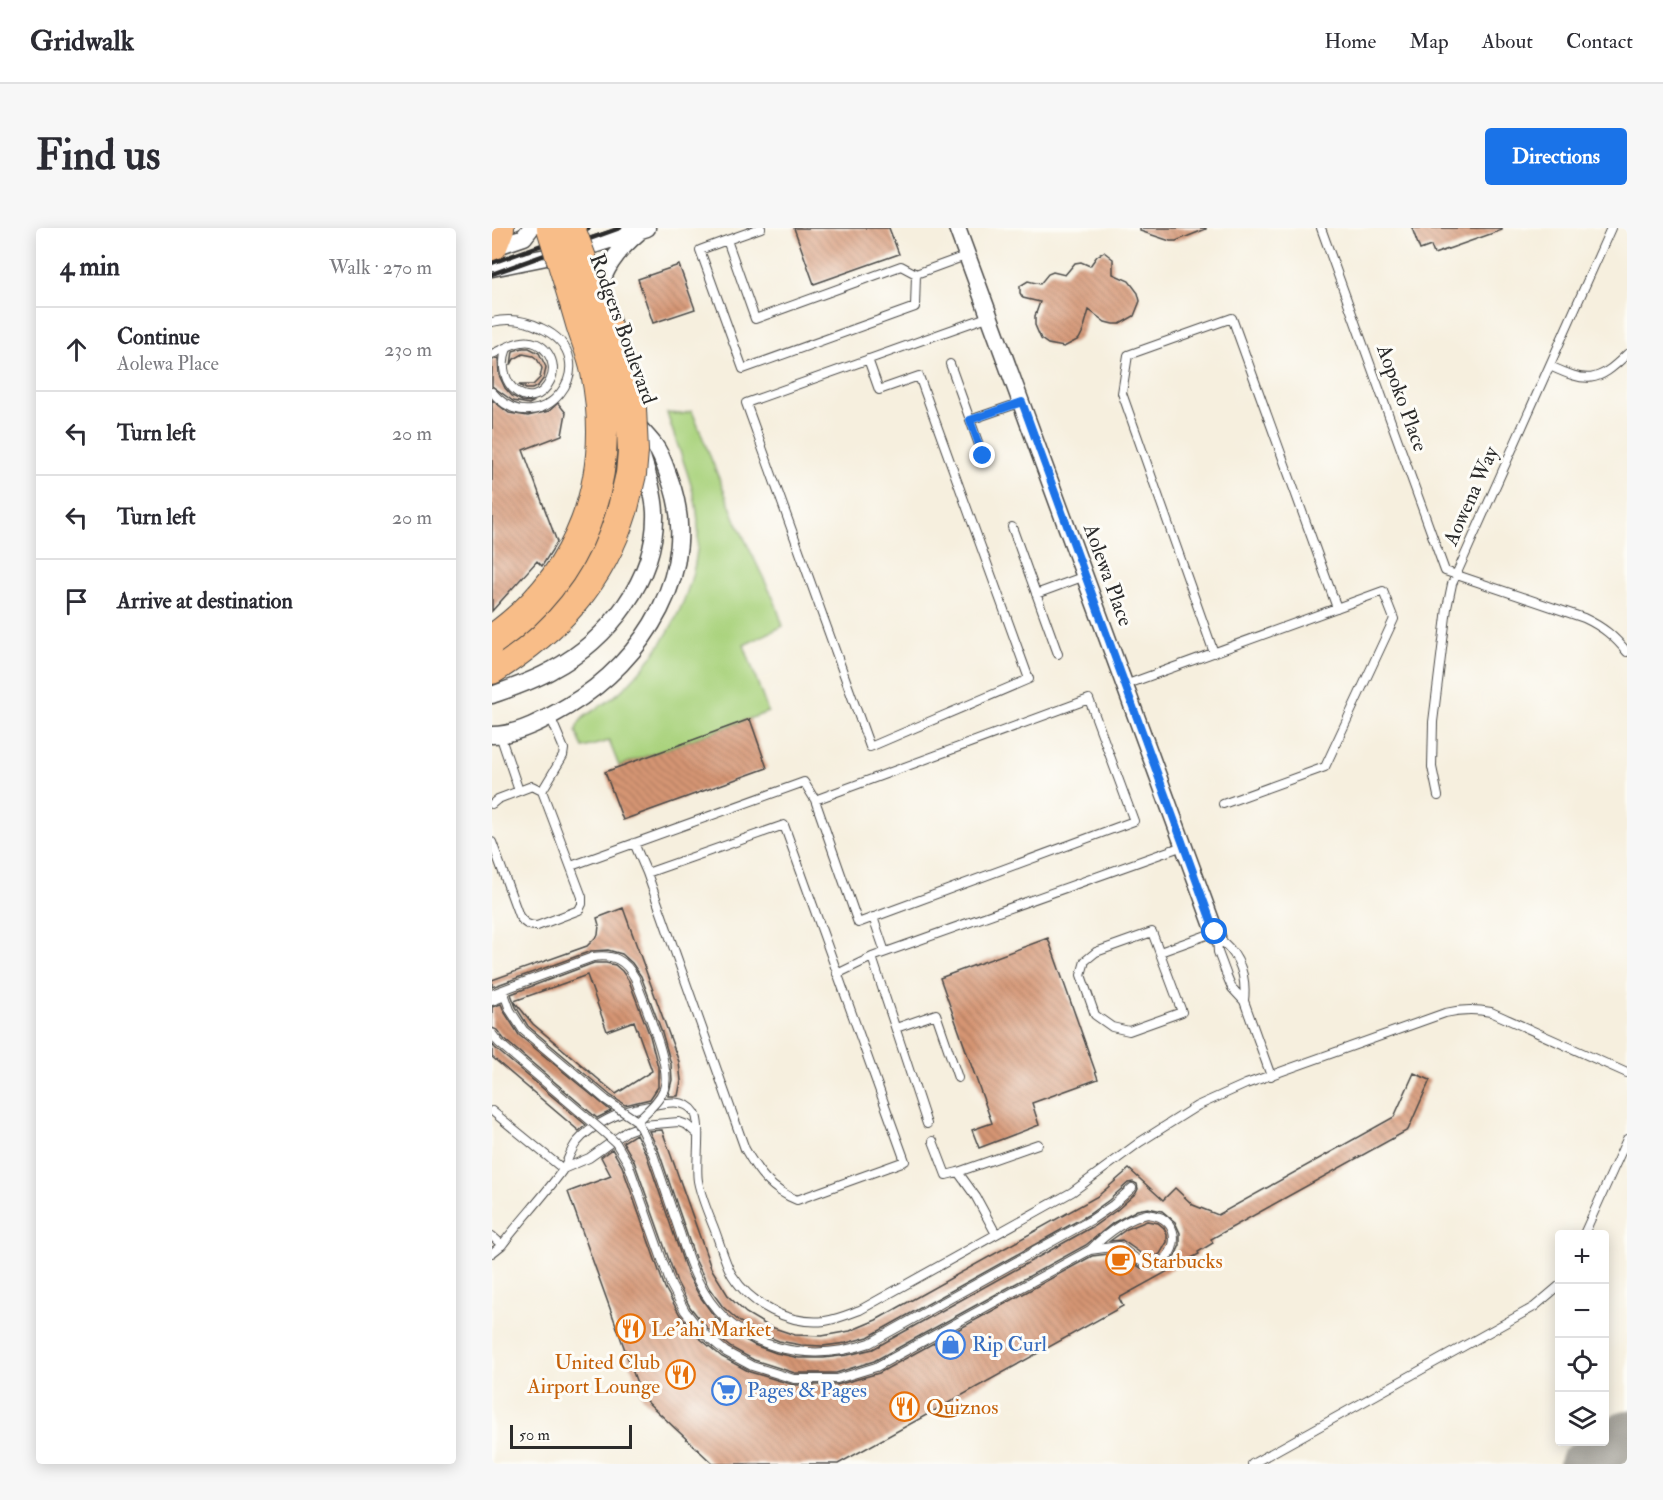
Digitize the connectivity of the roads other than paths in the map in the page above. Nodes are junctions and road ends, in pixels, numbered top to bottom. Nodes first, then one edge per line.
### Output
1 (499, 228) edge
2 (531, 228) edge
3 (552, 228) edge
4 (561, 228) edge
5 (761, 228) edge
6 (957, 228) edge
7 (1321, 228) edge
8 (1611, 228) edge
9 (645, 229) edge
10 (570, 240) edge
11 (727, 240) junction
12 (492, 247) edge
13 (969, 255) junction
14 (492, 268) edge
15 (916, 274) junction
16 (991, 316) junction
17 (492, 322) edge
18 (597, 325) junction
19 (507, 348) junction
20 (492, 349) edge
21 (492, 354) edge
22 (1627, 354) edge
23 (868, 359) junction
24 (950, 364) dead end
25 (1550, 366) junction
26 (492, 392) edge
27 (1022, 402) junction
28 (632, 420) junction
29 (970, 420) junction
30 (624, 449) dead end
31 (983, 456) dead end
32 (600, 510) dead end
33 (1012, 526) dead end
34 (1456, 575) junction
35 (1085, 576) junction
36 (543, 578) dead end
37 (1036, 594) junction
38 (1337, 608) junction
39 (492, 640) edge
40 (1627, 652) edge
41 (1214, 653) junction
42 (1058, 654) dead end
43 (492, 669) edge
44 (1125, 686) junction
45 (492, 695) edge
46 (550, 716) junction
47 (495, 736) edge
48 (519, 790) junction
49 (542, 791) junction
50 (1438, 796) dead end
51 (814, 800) junction
52 (492, 804) edge
53 (1223, 804) dead end
54 (492, 843) edge
55 (634, 843) junction
56 (1183, 846) junction
57 (571, 866) junction
58 (647, 873) junction
59 (873, 917) junction
60 (1216, 934) junction
61 (885, 952) junction
62 (1160, 952) junction
63 (872, 957) junction
64 (837, 974) junction
65 (492, 994) edge
66 (492, 1001) edge
67 (1244, 1001) junction
68 (896, 1028) junction
69 (492, 1034) edge
70 (1627, 1073) edge
71 (1271, 1076) junction
72 (958, 1078) dead end
73 (492, 1111) edge
74 (637, 1121) junction
75 (927, 1124) dead end
76 (697, 1134) junction
77 (1627, 1139) edge
78 (933, 1142) dead end
79 (1038, 1144) dead end
80 (563, 1169) junction
81 (958, 1172) junction
82 (1132, 1188) dead end
83 (1586, 1230) edge
84 (996, 1234) junction
85 (492, 1236) edge
86 (502, 1245) junction
87 (1090, 1250) junction
88 (492, 1253) edge
89 (1555, 1289) edge
90 (1252, 1464) edge

1 - 12 highway
2 - 12 street
3 - 39 highway, bridge
4 - 10 street, Rodgers Boulevard
5 - 11 lane
6 - 13 street, Aolewa Place
7 - 34 lane, Aopoko Place
8 - 25 lane, Aowena Way
9 - 10 street
9 - 18 street
10 - 14 street
10 - 18 street, Rodgers Boulevard
10 - 43 highway, bridge
11 - 15 lane
11 - 15 lane
13 - 15 lane
13 - 16 street, Aolewa Place
16 - 23 lane
16 - 27 street, Aolewa Place
17 - 26 lane
18 - 28 street, Rodgers Boulevard
19 - 19 lane
19 - 20 lane
19 - 21 lane
22 - 25 lane
23 - 23 lane
24 - 29 lane
25 - 34 lane, Aowena Way
27 - 29 lane
27 - 35 street, Aolewa Place
28 - 30 lane
28 - 45 street
28 - 46 street, Rodgers Boulevard
29 - 31 lane
32 - 36 lane
33 - 37 lane
34 - 40 lane
34 - 50 lane, Aowena Way
35 - 37 lane
35 - 44 street, Aolewa Place
37 - 42 lane
38 - 41 lane
38 - 41 lane
38 - 53 lane
41 - 44 lane
44 - 56 street, Aolewa Place
46 - 47 street, Rodgers Boulevard
46 - 49 lane
47 - 48 lane
48 - 49 lane
48 - 52 lane
49 - 57 lane
51 - 55 lane
51 - 59 lane
51 - 59 lane
54 - 57 lane
55 - 57 lane
55 - 58 lane
56 - 60 street, Aolewa Place
56 - 61 lane
58 - 64 lane
58 - 64 lane
59 - 61 lane
60 - 62 lane
60 - 67 lane
60 - 67 lane
61 - 63 lane
62 - 62 lane
63 - 64 lane
63 - 68 lane
65 - 74 lane, bridge
66 - 74 lane, bridge
67 - 71 lane
68 - 72 lane
68 - 75 lane
69 - 87 lane, bridge
70 - 71 lane
71 - 84 lane
73 - 80 lane
74 - 82 lane, bridge
76 - 80 lane
76 - 80 lane
76 - 84 lane
77 - 83 lane
78 - 81 lane
79 - 81 lane
80 - 86 lane
81 - 84 lane
85 - 86 lane
86 - 88 lane
87 - 87 lane
89 - 90 lane

